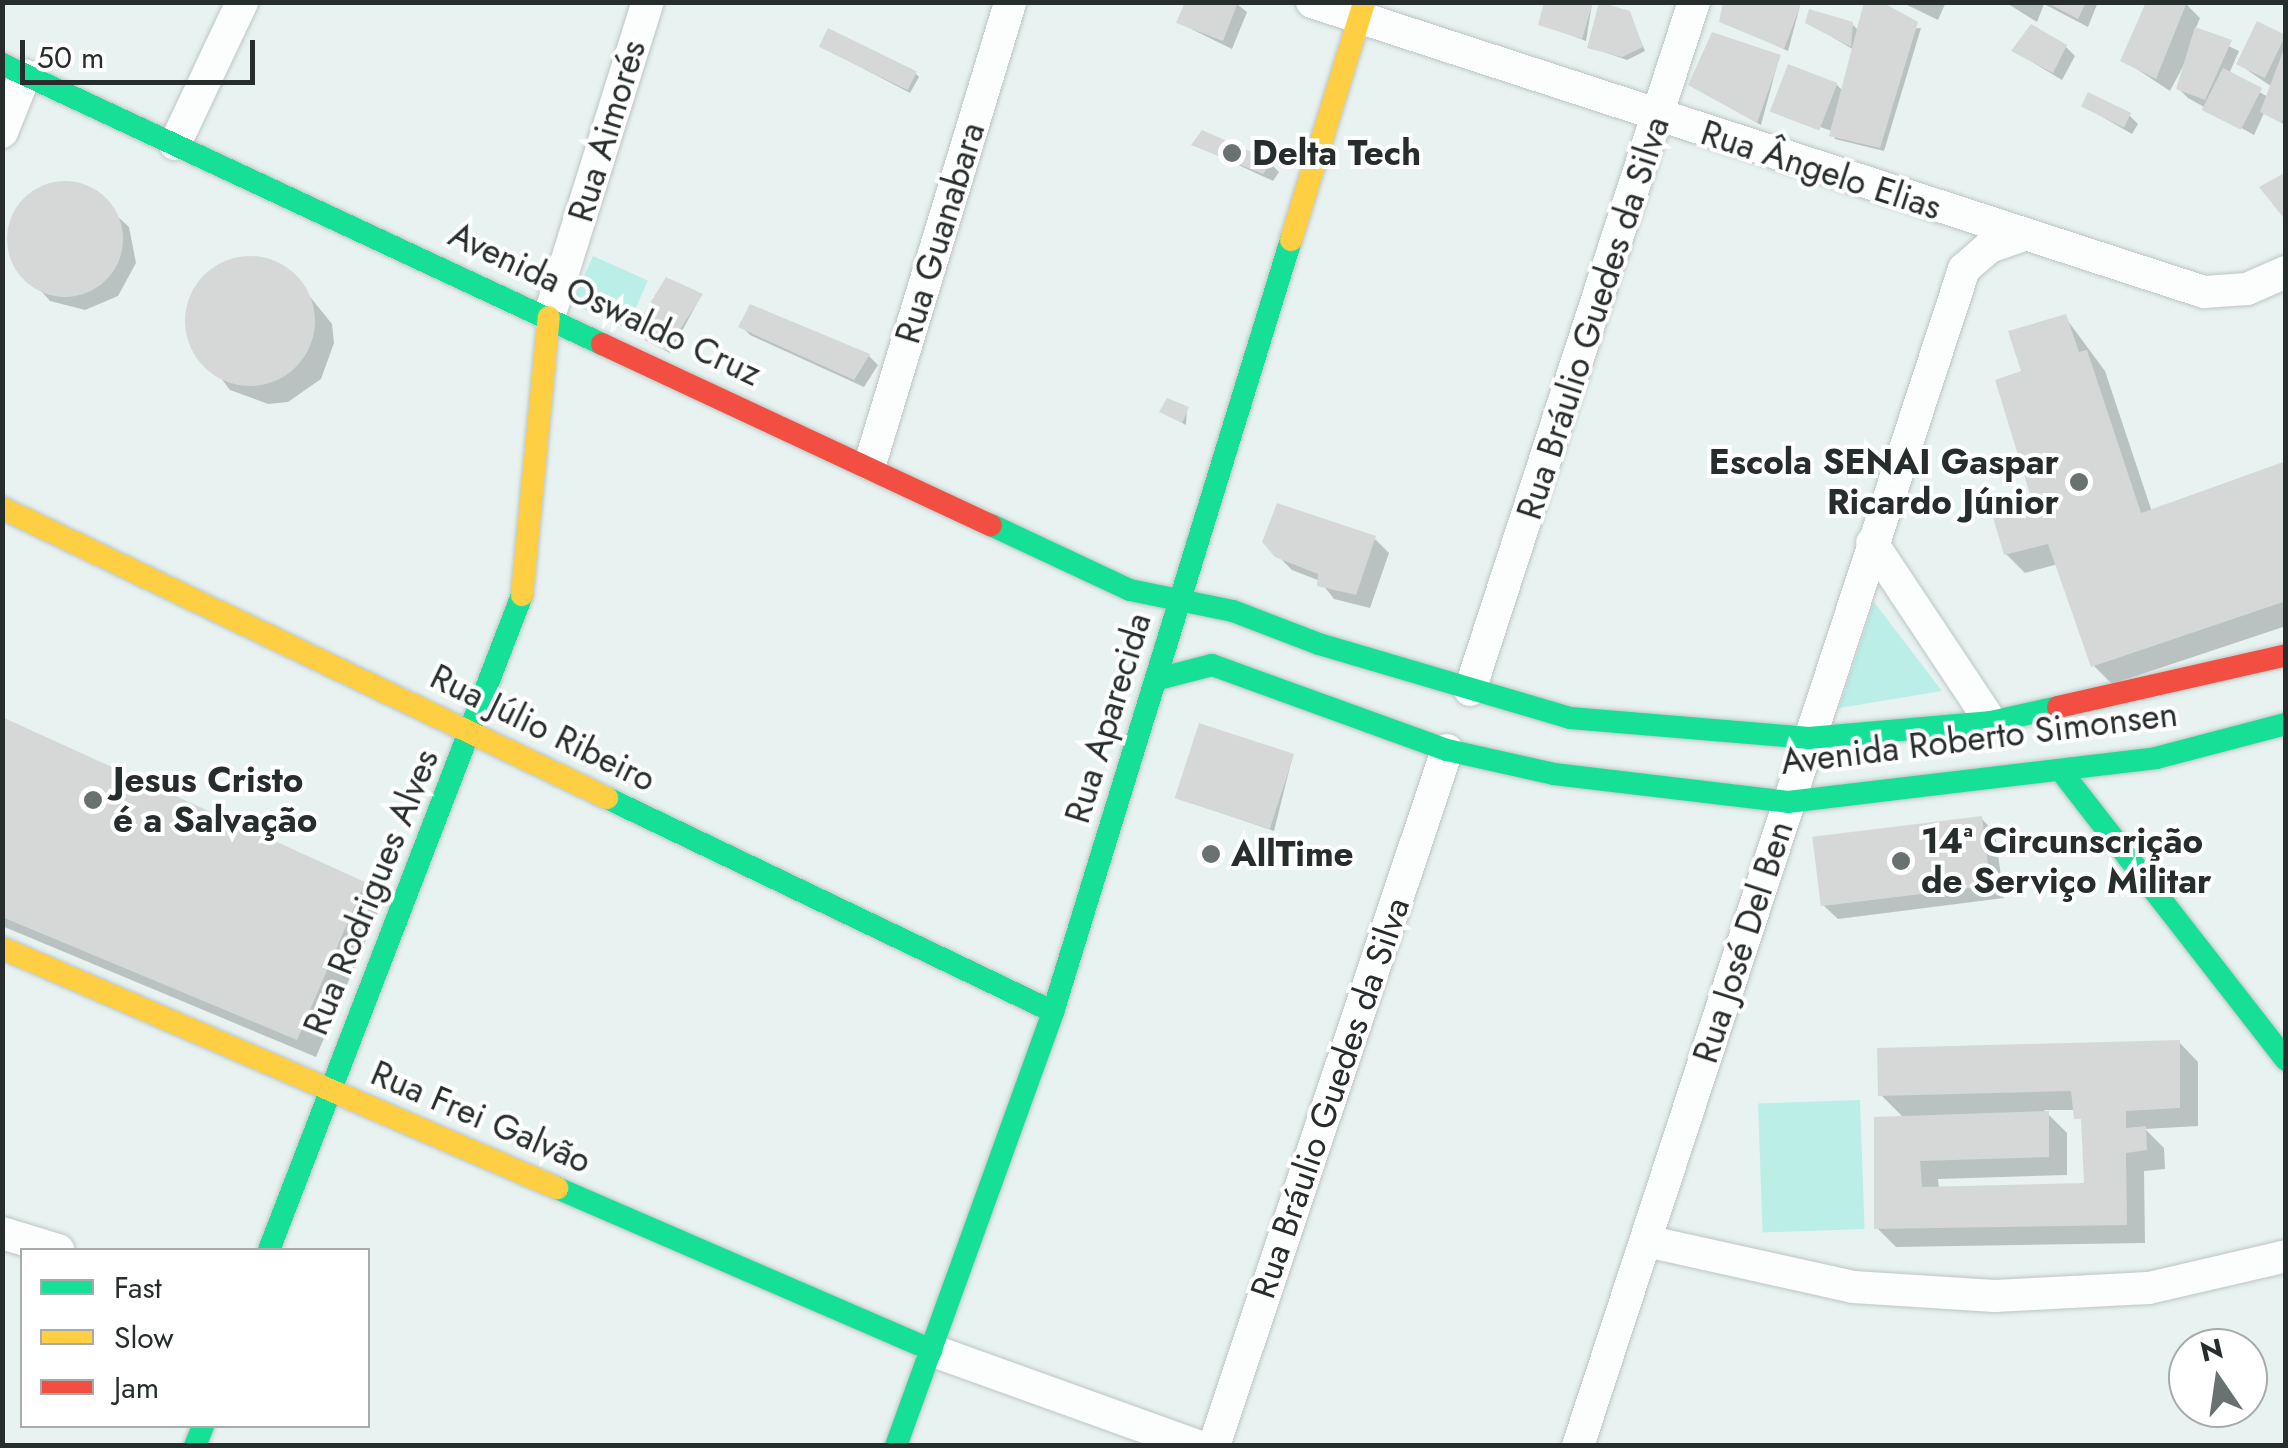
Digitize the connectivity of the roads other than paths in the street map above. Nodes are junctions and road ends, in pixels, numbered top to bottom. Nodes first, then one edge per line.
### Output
1 (242, 2) edge
2 (648, 2) edge
3 (1010, 2) edge
4 (1312, 2) edge
5 (1694, 2) edge
6 (1361, 11) edge
7 (14, 70) edge
8 (1660, 117) junction
9 (2, 132) edge
10 (175, 144) junction
11 (1926, 204) junction
12 (2020, 236) junction
13 (1964, 269) junction
14 (2286, 272) edge
15 (549, 317) junction
16 (870, 464) junction
17 (2, 508) edge
18 (1872, 544) junction
19 (1180, 600) junction
20 (2286, 655) edge
21 (1158, 679) junction
22 (1470, 690) junction
23 (1991, 722) junction
24 (2286, 724) edge
25 (472, 733) junction
26 (1809, 738) junction
27 (1447, 750) junction
28 (2061, 771) junction
29 (1788, 802) junction
30 (2, 948) edge
31 (1052, 1012) junction
32 (2286, 1060) edge
33 (330, 1090) junction
34 (2, 1233) edge
35 (1646, 1241) junction
36 (51, 1248) edge
37 (270, 1248) edge
38 (2286, 1256) edge
39 (931, 1350) junction
40 (896, 1446) edge
41 (1197, 1446) edge
42 (1214, 1446) edge
43 (1578, 1446) edge

1 - 10 street
2 - 15 street, Rua Aimorés
3 - 16 street, Rua Guanabara
4 - 6 street, Rua Ângelo Elias
5 - 8 street, Rua Bráulio Guedes da Silva
6 - 8 street, Rua Ângelo Elias
6 - 19 main road, Rua Aparecida
7 - 9 street
7 - 10 main road, Avenida Oswaldo Cruz
8 - 11 street, Rua Ângelo Elias
8 - 22 street, Rua Bráulio Guedes da Silva
10 - 15 main road, Avenida Oswaldo Cruz
11 - 12 street, Rua Ângelo Elias
11 - 13 street
12 - 13 street
12 - 14 street, Rua Ângelo Elias
13 - 18 street, Rua José Del Ben
15 - 16 main road, Avenida Oswaldo Cruz
15 - 25 main road, Rua Rodrigues Alves
16 - 19 main road, Avenida Oswaldo Cruz
17 - 25 main road, Rua Júlio Ribeiro
18 - 23 street
18 - 26 street, Rua José Del Ben
19 - 21 main road, Rua Aparecida
19 - 22 main road, Avenida Roberto Simonsen
20 - 23 main road, Avenida Roberto Simonsen
21 - 27 main road, Avenida Roberto Simonsen
21 - 31 main road, Rua Aparecida
22 - 26 main road, Avenida Roberto Simonsen
23 - 26 main road, Avenida Roberto Simonsen
24 - 28 main road, Avenida Roberto Simonsen
25 - 31 main road, Rua Júlio Ribeiro
25 - 33 main road, Rua Rodrigues Alves
26 - 29 street, Rua José Del Ben
27 - 29 main road, Avenida Roberto Simonsen
27 - 42 street, Rua Bráulio Guedes da Silva
28 - 29 main road, Avenida Roberto Simonsen
28 - 32 main road
29 - 35 street, Rua José Del Ben
30 - 33 main road, Rua Frei Galvão
31 - 39 main road, Rua Aparecida
33 - 37 main road, Rua Rodrigues Alves
33 - 39 main road, Rua Frei Galvão
34 - 36 street
35 - 38 street
35 - 43 street, Rua José Del Ben
39 - 40 main road, Rua Aparecida
39 - 41 street

